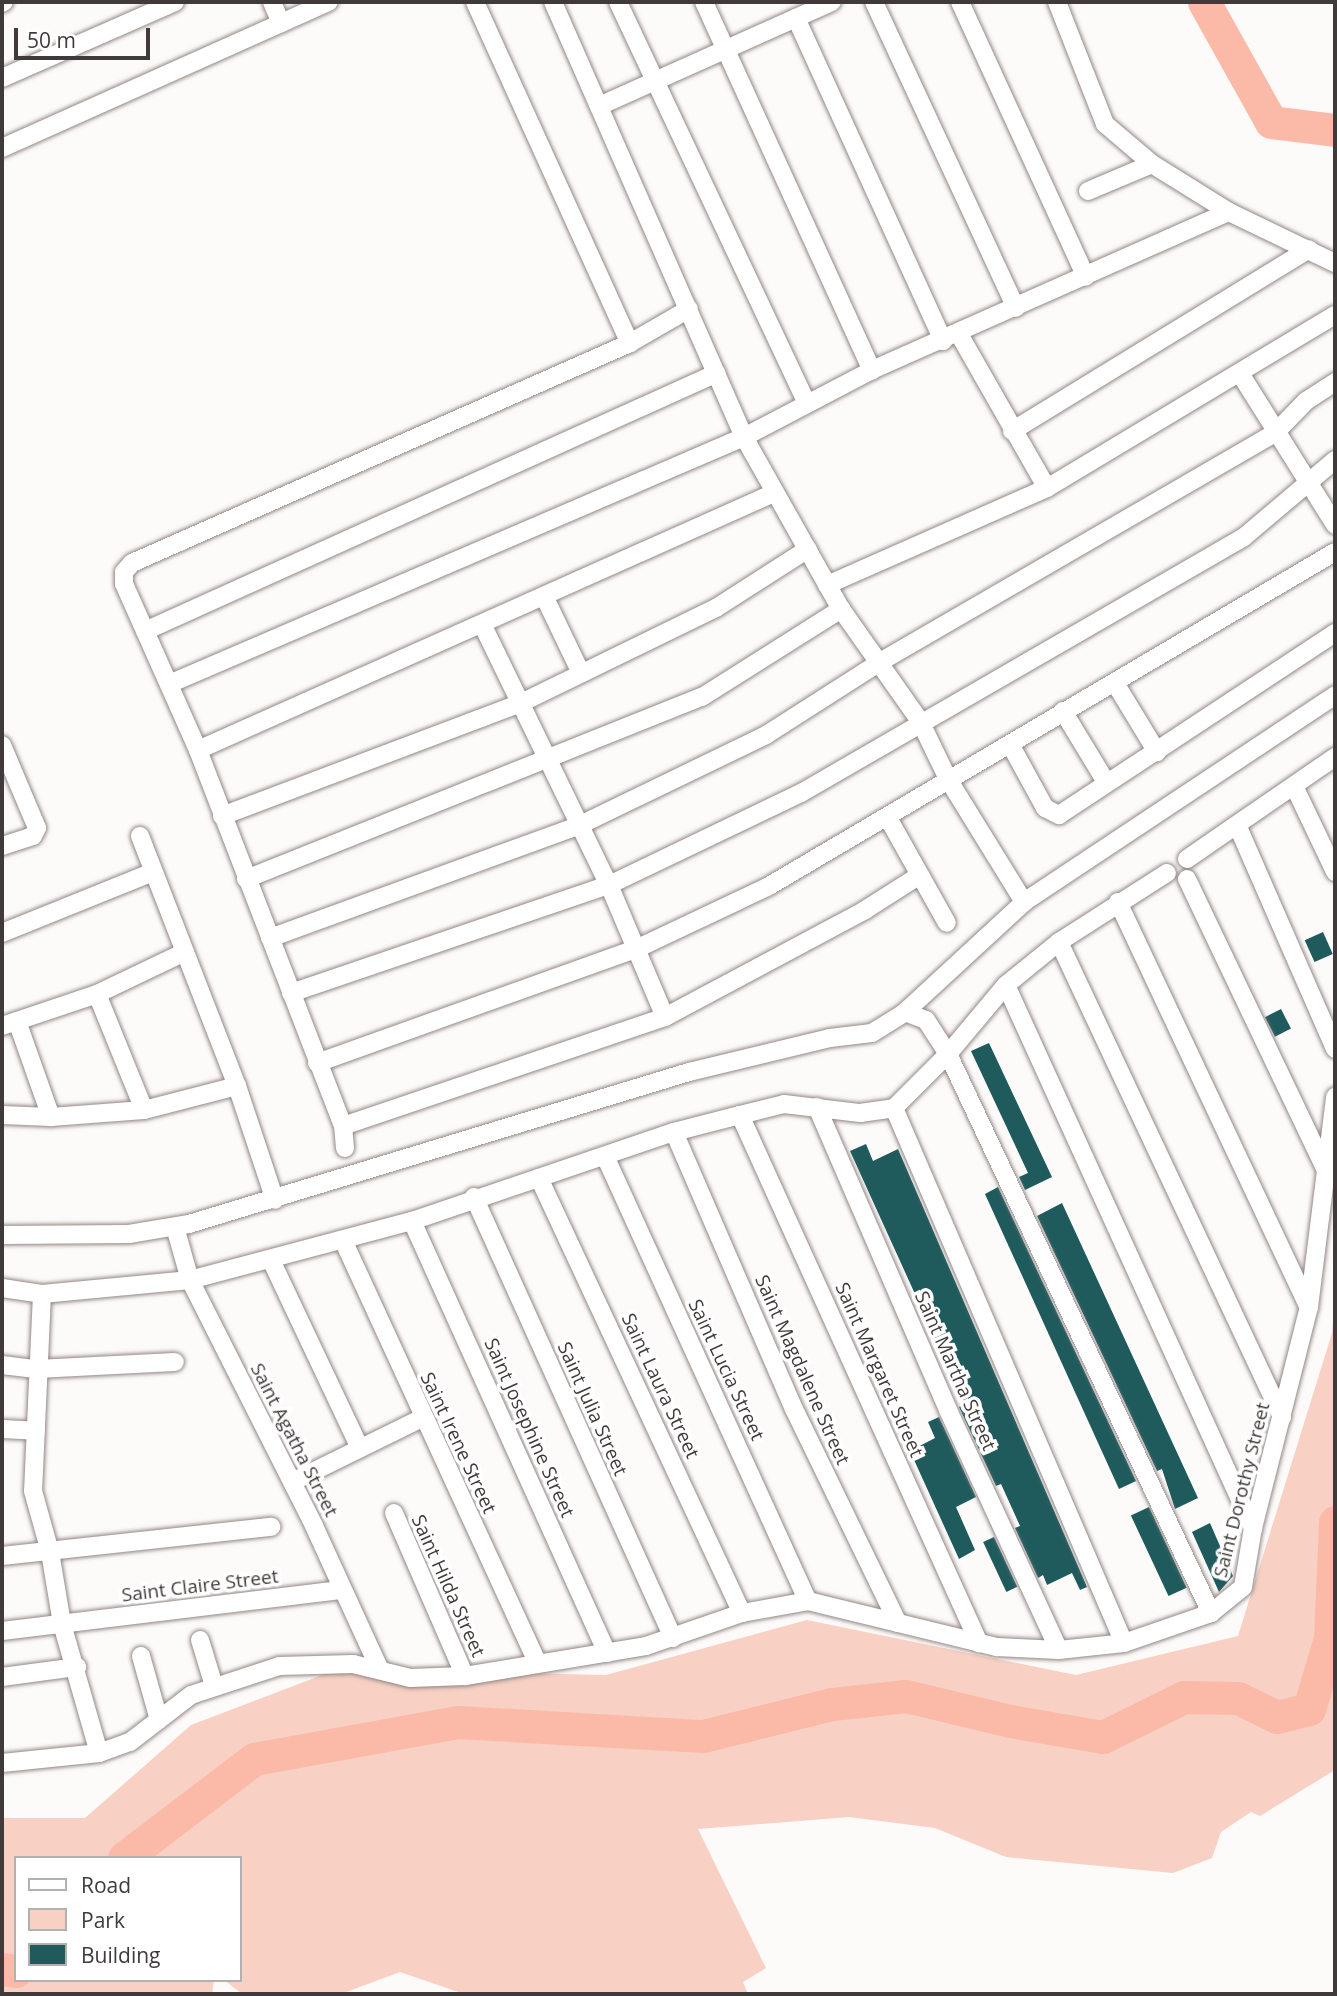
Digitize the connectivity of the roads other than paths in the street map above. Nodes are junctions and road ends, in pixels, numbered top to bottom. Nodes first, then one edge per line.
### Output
1 (175, 2) edge
2 (272, 2) edge
3 (329, 2) edge
4 (475, 2) edge
5 (552, 2) edge
6 (618, 2) edge
7 (704, 2) edge
8 (832, 2) edge
9 (874, 2) edge
10 (960, 2) edge
11 (1057, 2) edge
12 (796, 18) junction
13 (281, 23) junction
14 (726, 50) junction
15 (2, 78) edge
16 (655, 81) junction
17 (599, 106) junction
18 (2, 148) edge
19 (1152, 164) junction
20 (1088, 191) dead end
21 (1229, 212) junction
22 (1309, 249) junction
23 (1335, 263) edge
24 (1086, 277) junction
25 (689, 309) junction
26 (1016, 309) junction
27 (1335, 316) edge
28 (951, 337) junction
29 (630, 343) junction
30 (872, 370) junction
31 (717, 373) junction
32 (1241, 376) junction
33 (1335, 382) edge
34 (807, 404) junction
35 (1278, 430) junction
36 (1012, 431) junction
37 (744, 437) junction
38 (1335, 460) edge
39 (1312, 484) junction
40 (1046, 488) junction
41 (774, 493) junction
42 (1335, 525) edge
43 (808, 549) junction
44 (1335, 552) edge
45 (827, 585) junction
46 (545, 598) junction
47 (841, 609) junction
48 (483, 626) junction
49 (145, 631) junction
50 (1335, 633) edge
51 (880, 662) junction
52 (581, 673) junction
53 (1115, 683) junction
54 (169, 684) junction
55 (1335, 695) edge
56 (520, 703) junction
57 (1063, 711) junction
58 (920, 721) junction
59 (1010, 744) junction
60 (2, 745) edge
61 (198, 750) junction
62 (1157, 752) junction
63 (1335, 757) edge
64 (549, 761) junction
65 (948, 779) junction
66 (1106, 782) junction
67 (1295, 788) junction
68 (222, 816) junction
69 (888, 818) junction
70 (580, 825) junction
71 (1238, 827) junction
72 (140, 836) dead end
73 (2, 846) edge
74 (1187, 859) junction
75 (153, 872) junction
76 (1335, 872) edge
77 (1167, 873) junction
78 (920, 875) junction
79 (246, 879) junction
80 (1186, 880) junction
81 (609, 885) junction
82 (1024, 902) junction
83 (1118, 902) junction
84 (947, 923) dead end
85 (2, 933) edge
86 (270, 938) junction
87 (1059, 942) junction
88 (636, 949) junction
89 (183, 953) junction
90 (1006, 985) junction
91 (291, 993) junction
92 (97, 994) junction
93 (905, 1012) junction
94 (665, 1017) junction
95 (9, 1023) edge
96 (1335, 1049) edge
97 (948, 1054) junction
98 (317, 1063) junction
99 (237, 1086) junction
100 (1335, 1097) edge
101 (817, 1107) junction
102 (894, 1108) junction
103 (144, 1110) junction
104 (2, 1115) edge
105 (740, 1115) junction
106 (51, 1117) junction
107 (343, 1126) junction
108 (674, 1132) junction
109 (345, 1148) dead end
110 (605, 1156) junction
111 (1326, 1170) junction
112 (539, 1178) junction
113 (474, 1197) junction
114 (275, 1200) junction
115 (412, 1221) junction
116 (175, 1227) junction
117 (2, 1234) edge
118 (343, 1240) junction
119 (271, 1260) junction
120 (190, 1280) junction
121 (2, 1288) edge
122 (42, 1294) junction
123 (1309, 1307) junction
124 (175, 1362) dead end
125 (2, 1365) edge
126 (36, 1369) junction
127 (1282, 1417) junction
128 (422, 1418) junction
129 (2, 1429) edge
130 (36, 1431) junction
131 (359, 1446) junction
132 (292, 1482) junction
133 (394, 1513) dead end
134 (271, 1527) dead end
135 (1253, 1528) junction
136 (50, 1552) junction
137 (2, 1556) edge
138 (343, 1590) junction
139 (808, 1601) junction
140 (742, 1613) junction
141 (1211, 1613) junction
142 (898, 1623) junction
143 (62, 1624) junction
144 (2, 1631) edge
145 (673, 1638) junction
146 (200, 1640) dead end
147 (979, 1643) junction
148 (1125, 1643) junction
149 (1059, 1650) junction
150 (607, 1653) junction
151 (141, 1656) dead end
152 (538, 1663) junction
153 (78, 1667) junction
154 (380, 1670) junction
155 (465, 1676) junction
156 (2, 1677) edge
157 (214, 1686) junction
158 (159, 1720) junction
159 (99, 1753) junction
160 (2, 1763) edge

1 - 15 street
2 - 13 street
3 - 13 street
4 - 29 street
5 - 17 street
6 - 16 street
7 - 14 street
8 - 12 street
9 - 26 street
10 - 24 street
11 - 19 street
12 - 14 street
12 - 28 street
13 - 18 street
14 - 16 street
14 - 30 street
16 - 17 street
16 - 34 street
17 - 25 street
19 - 20 street
19 - 21 street
21 - 22 street
21 - 24 street
22 - 23 street
22 - 36 street
24 - 26 street
25 - 29 street
25 - 31 street
26 - 28 street
27 - 32 street
28 - 30 street
28 - 36 street
29 - 49 street
30 - 34 street
31 - 37 street
31 - 49 street
32 - 35 street
32 - 40 street
33 - 35 street
34 - 37 street
35 - 39 street
35 - 51 street
36 - 40 street
37 - 41 street
37 - 54 street
38 - 39 street
39 - 42 street
39 - 58 street
40 - 45 street
41 - 43 street
41 - 46 street
43 - 45 street
43 - 52 street
44 - 53 street
45 - 47 street
46 - 48 street
46 - 52 street
47 - 51 street
47 - 64 street
48 - 56 street
48 - 61 street
49 - 54 street
50 - 62 street
51 - 58 street
51 - 70 street
52 - 56 street
53 - 57 street
53 - 62 street
54 - 61 street
55 - 82 street
56 - 64 street
56 - 68 street
57 - 59 street
57 - 66 street
58 - 65 street
58 - 81 street
59 - 65 street
59 - 66 street
60 - 73 street
61 - 68 street
62 - 66 street
63 - 67 street
64 - 70 street
64 - 79 street
65 - 69 street
65 - 82 street
67 - 71 street
67 - 76 street
68 - 79 street
69 - 78 street
69 - 88 street
70 - 81 street
70 - 86 street
71 - 74 street
71 - 96 street
72 - 75 street
74 - 77 street
74 - 80 street
75 - 85 street
75 - 89 street
77 - 80 street
77 - 83 street
78 - 84 street
78 - 94 street
79 - 86 street
80 - 111 street
81 - 88 street
81 - 91 street
82 - 93 street
83 - 87 street
83 - 123 street
86 - 91 street
87 - 90 street
87 - 127 street
88 - 94 street
88 - 98 street
89 - 92 street
89 - 99 street
90 - 97 street
90 - 135 street
91 - 98 street
92 - 95 street
92 - 103 street
93 - 97 street
93 - 114 street
94 - 107 street
95 - 106 street
97 - 102 street
97 - 141 street
98 - 107 street
99 - 103 street
99 - 114 street
100 - 111 street, Saint Dorothy Street
101 - 102 street
101 - 105 street
101 - 149 street, Saint Martha Street
102 - 148 street
103 - 106 street
104 - 106 street
105 - 108 street
105 - 147 street, Saint Margaret Street
107 - 109 street
108 - 110 street
108 - 142 street, Saint Magdalene Street
110 - 112 street
110 - 139 street, Saint Lucia Street
111 - 123 street, Saint Dorothy Street
112 - 113 street
112 - 140 street, Saint Laura Street
113 - 115 street
113 - 145 street, Saint Julia Street
114 - 116 street
115 - 118 street
115 - 150 street, Saint Josephine Street
116 - 117 street
116 - 120 street, Saint Agatha Street
118 - 119 street
118 - 128 street, Saint Irene Street
119 - 120 street
119 - 131 street
120 - 122 street
120 - 132 street, Saint Agatha Street
121 - 122 street
122 - 126 street
123 - 127 street, Saint Dorothy Street
124 - 126 street
125 - 126 street
126 - 130 street
127 - 135 street, Saint Dorothy Street
128 - 131 street
128 - 152 street, Saint Irene Street
129 - 130 street
130 - 136 street
131 - 132 street
132 - 138 street, Saint Agatha Street
133 - 155 street, Saint Hilda Street
134 - 136 street
135 - 141 street, Saint Dorothy Street
136 - 137 street
136 - 143 street
138 - 143 street, Saint Claire Street
138 - 154 street, Saint Agatha Street
139 - 140 street, Saint Dorothy Street
139 - 142 street, Saint Dorothy Street
140 - 145 street, Saint Dorothy Street
141 - 148 street, Saint Dorothy Street
142 - 147 street, Saint Dorothy Street
143 - 144 street, Saint Claire Street
143 - 153 street
145 - 150 street, Saint Dorothy Street
146 - 157 street
147 - 149 street, Saint Dorothy Street
148 - 149 street, Saint Dorothy Street
150 - 152 street, Saint Dorothy Street
151 - 158 street
152 - 155 street, Saint Dorothy Street
153 - 156 street
153 - 159 street
154 - 155 street, Saint Dorothy Street
154 - 157 street, Saint Dorothy Street
157 - 158 street, Saint Dorothy Street
158 - 159 street, Saint Dorothy Street
159 - 160 street, Saint Dorothy Street

